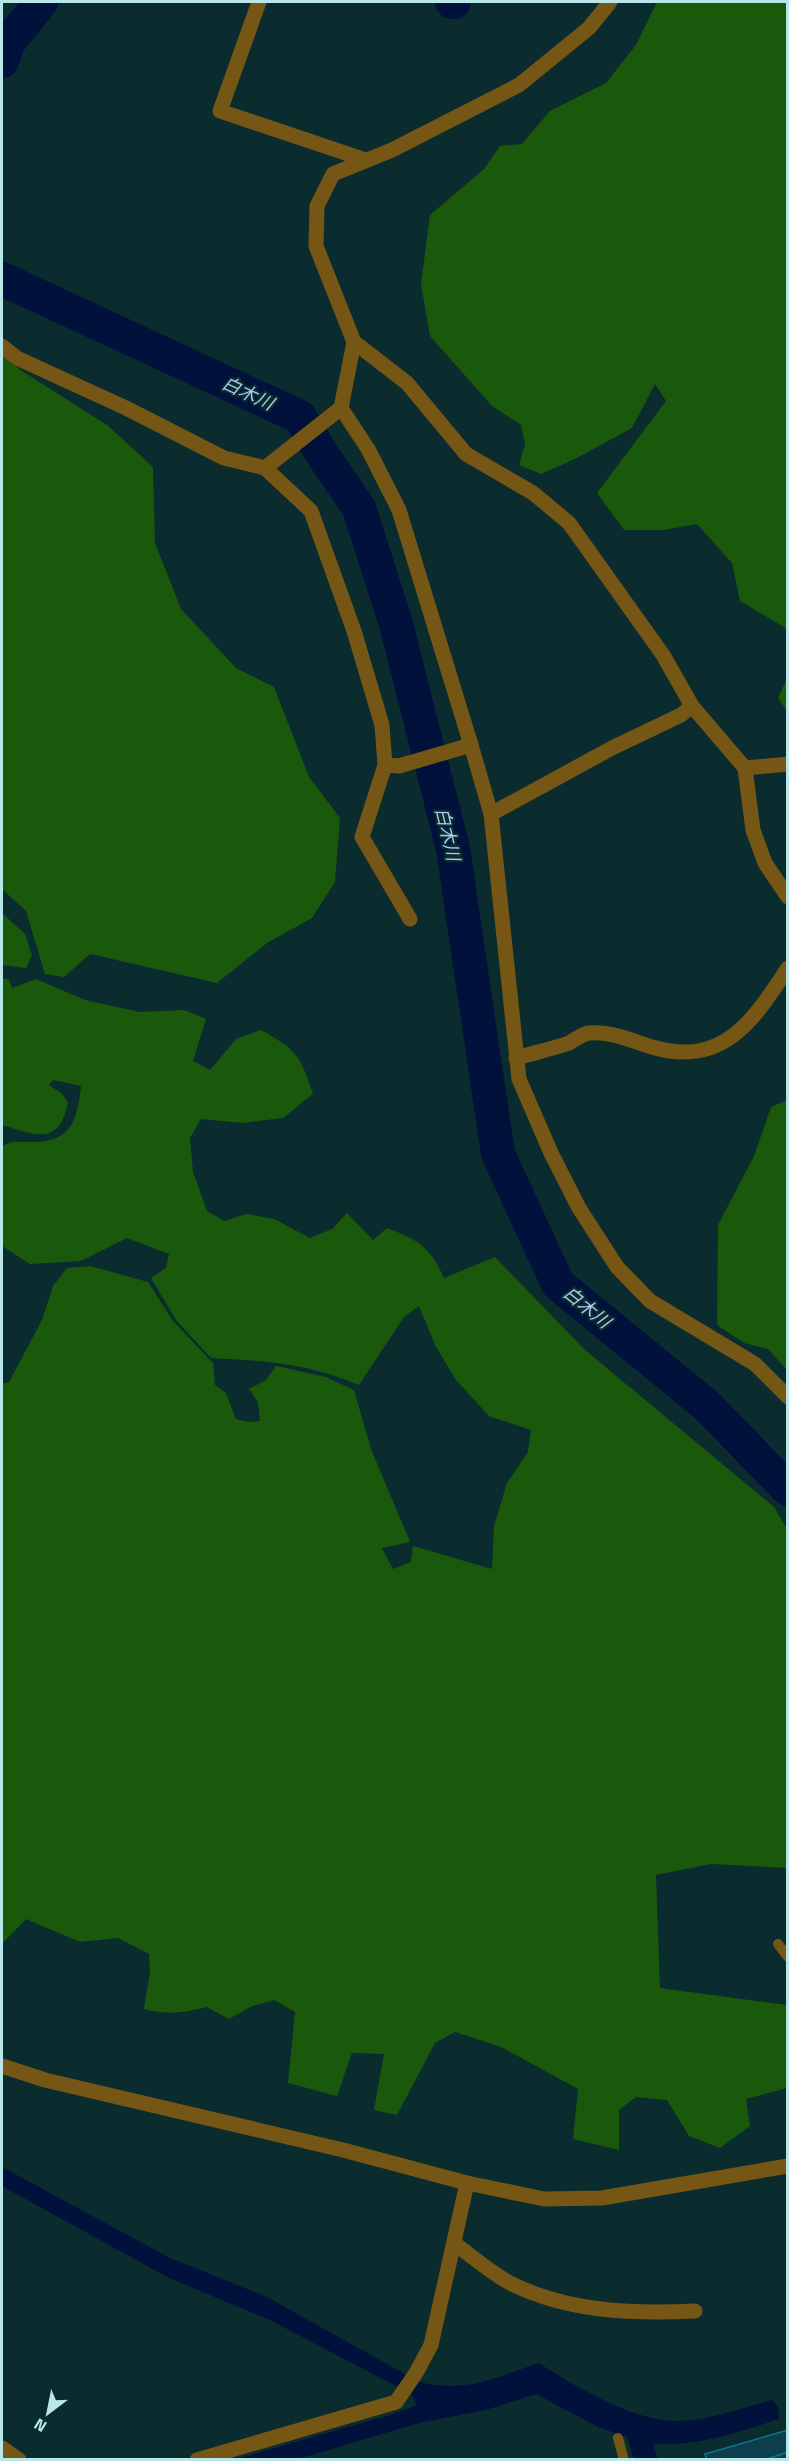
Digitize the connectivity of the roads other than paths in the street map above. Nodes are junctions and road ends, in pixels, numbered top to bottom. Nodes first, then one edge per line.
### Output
1 (610, 2) edge
2 (259, 3) edge
3 (366, 160) junction
4 (354, 342) junction
5 (2, 346) edge
6 (341, 408) junction
7 (265, 468) junction
8 (692, 706) junction
9 (471, 745) junction
10 (788, 764) edge
11 (392, 766) junction
12 (745, 768) junction
13 (491, 814) junction
14 (788, 897) edge
15 (410, 919) dead end
16 (788, 968) edge
17 (516, 1058) junction
18 (788, 1397) edge
19 (778, 1944) dead end
20 (788, 1957) edge
21 (2, 2066) edge
22 (788, 2166) edge
23 (467, 2183) junction
24 (454, 2243) junction
25 (695, 2311) dead end
26 (618, 2438) dead end
27 (2, 2448) edge
28 (19, 2460) edge
29 (197, 2460) edge
30 (624, 2460) edge

1 - 3 street
2 - 3 street
3 - 4 street
4 - 6 street
4 - 8 street
5 - 7 street
6 - 7 street
6 - 9 street
7 - 11 street
8 - 12 street
8 - 13 street
9 - 11 street
9 - 13 street
10 - 12 street
11 - 15 street
12 - 14 street
13 - 17 street
16 - 17 street
17 - 18 street
19 - 20 lane
21 - 23 street
22 - 23 street
23 - 24 street
24 - 25 street
24 - 29 street
26 - 30 lane
27 - 28 street

